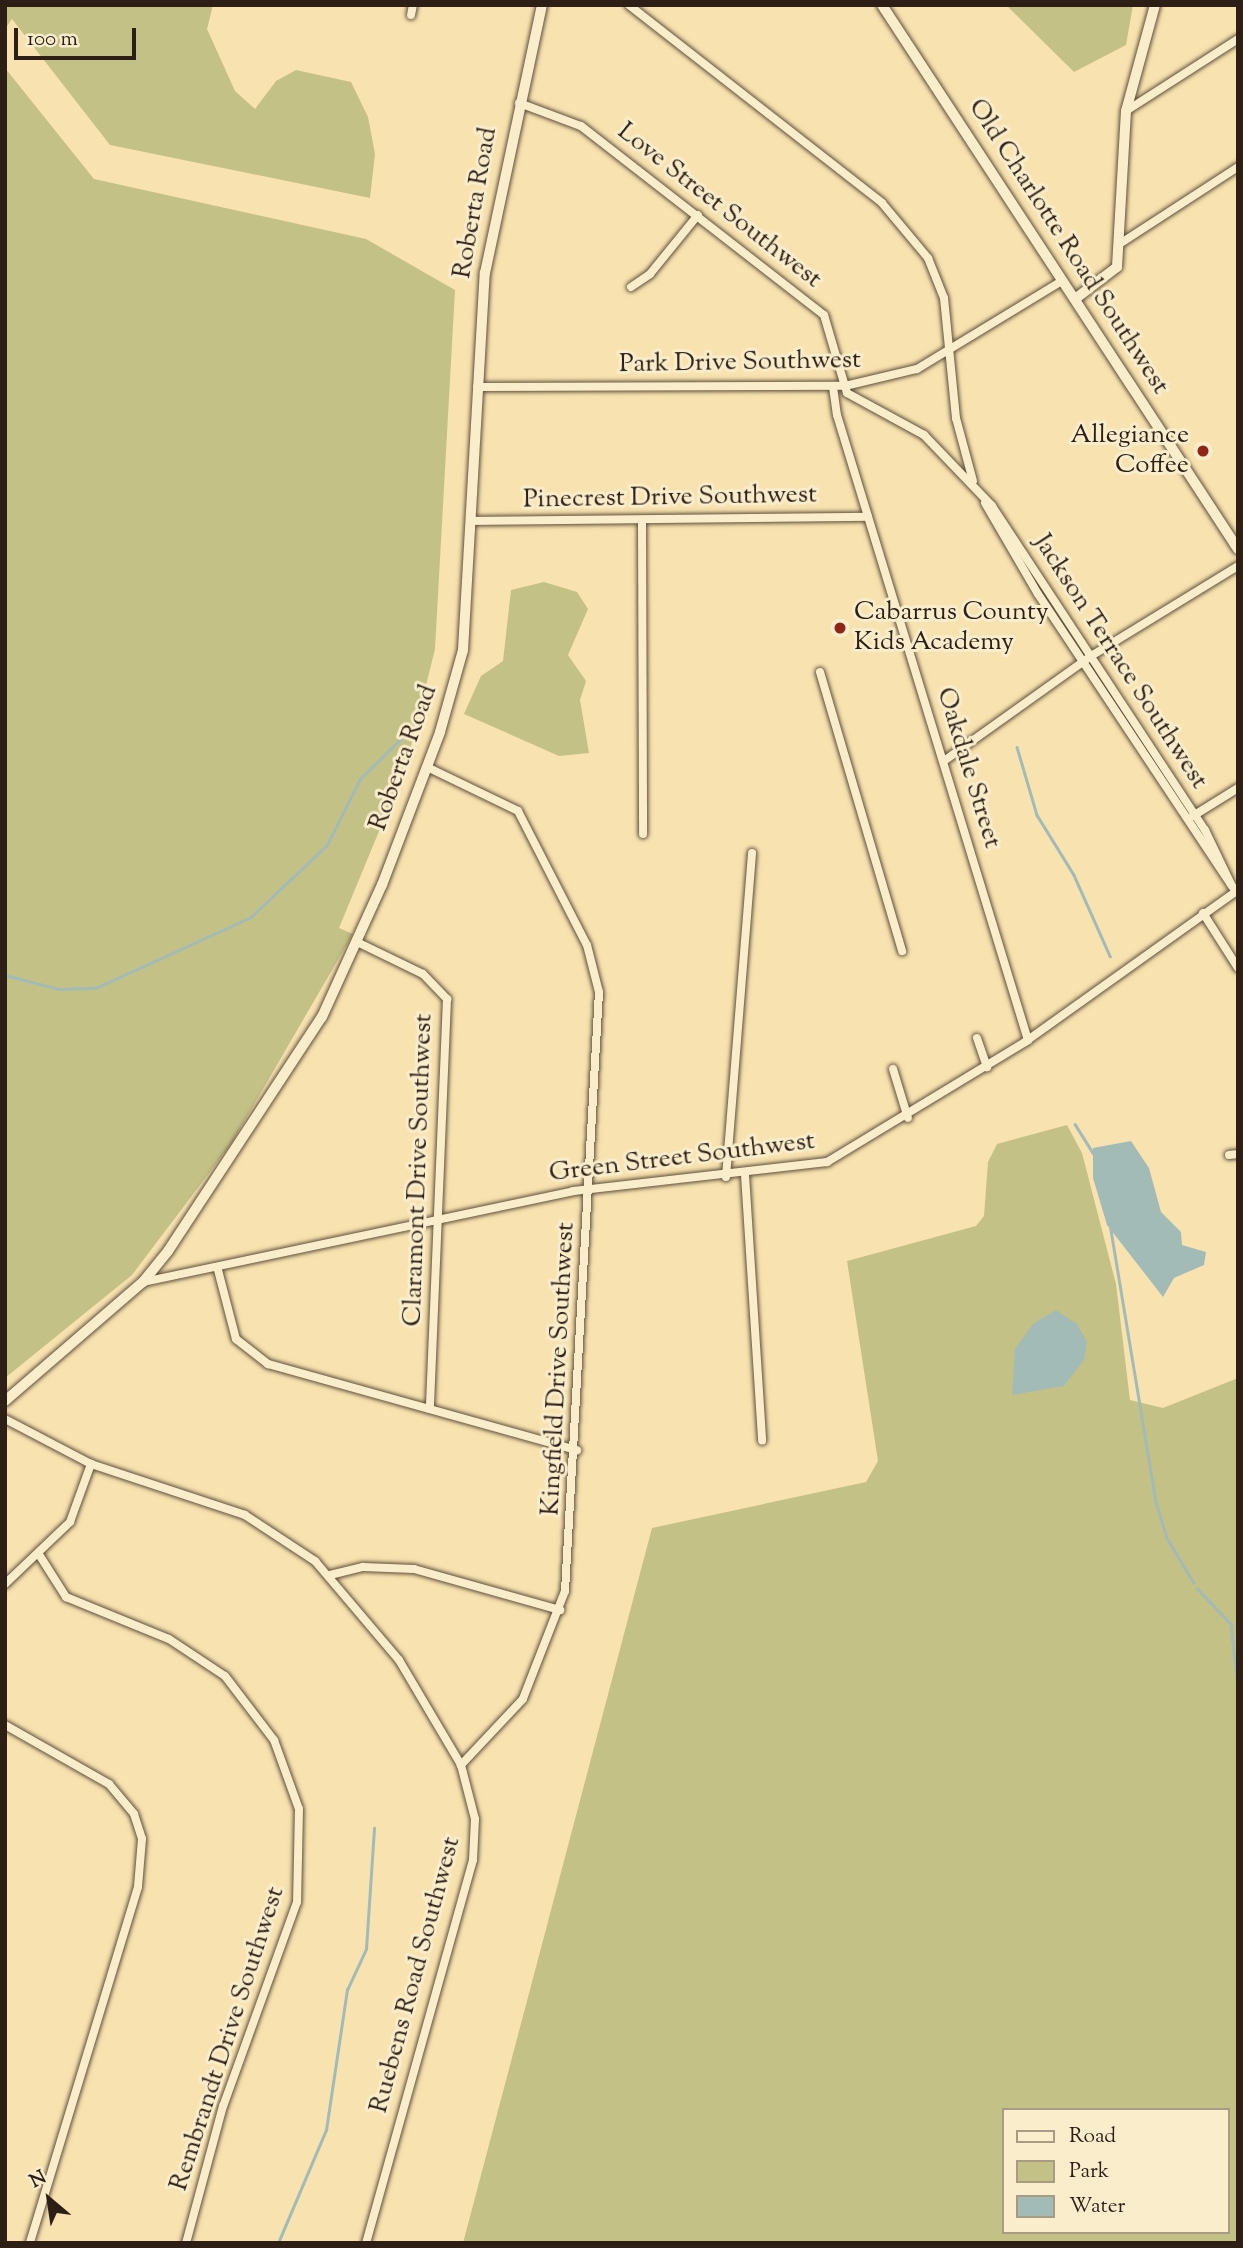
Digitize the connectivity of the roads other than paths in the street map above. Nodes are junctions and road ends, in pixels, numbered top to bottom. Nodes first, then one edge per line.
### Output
1 (414, 5) edge
2 (542, 5) edge
3 (629, 5) edge
4 (882, 5) edge
5 (1155, 5) edge
6 (411, 15) dead end
7 (1238, 39) edge
8 (519, 103) junction
9 (1126, 111) junction
10 (1238, 167) edge
11 (698, 215) junction
12 (1121, 243) junction
13 (1062, 281) junction
14 (631, 287) dead end
15 (1075, 299) junction
16 (953, 351) junction
17 (845, 386) junction
18 (477, 387) junction
19 (833, 387) junction
20 (975, 487) junction
21 (985, 503) junction
22 (868, 517) junction
23 (471, 521) junction
24 (642, 521) junction
25 (1238, 549) edge
26 (1238, 566) edge
27 (1091, 656) junction
28 (1083, 662) junction
29 (820, 672) dead end
30 (944, 761) junction
31 (427, 767) junction
32 (1238, 788) edge
33 (1195, 815) junction
34 (1186, 820) junction
35 (643, 834) dead end
36 (751, 853) dead end
37 (1236, 889) edge
38 (1203, 913) junction
39 (357, 942) junction
40 (902, 951) dead end
41 (1238, 968) edge
42 (977, 1038) dead end
43 (1028, 1040) junction
44 (987, 1067) junction
45 (893, 1069) dead end
46 (908, 1118) junction
47 (745, 1175) junction
48 (726, 1177) junction
49 (589, 1190) junction
50 (439, 1218) junction
51 (218, 1270) junction
52 (144, 1282) junction
53 (5, 1401) edge
54 (430, 1409) junction
55 (5, 1419) edge
56 (762, 1440) dead end
57 (577, 1450) junction
58 (91, 1464) junction
59 (40, 1556) junction
60 (330, 1575) junction
61 (5, 1584) edge
62 (560, 1610) junction
63 (5, 1725) edge
64 (461, 1765) junction
65 (30, 2243) edge
66 (186, 2243) edge
67 (366, 2243) edge

1 - 6 street
2 - 8 street, Roberta Road
3 - 16 street, Jackson Terrace Southwest
4 - 13 street, Old Charlotte Road Southwest
5 - 9 street
7 - 9 street
8 - 11 street, Love Street Southwest
8 - 18 street, Roberta Road
9 - 12 street
10 - 12 street
11 - 14 street
11 - 17 street, Love Street Southwest
12 - 15 street
13 - 15 street, Old Charlotte Road Southwest
13 - 16 street, Park Drive Southwest
15 - 25 street, Old Charlotte Road Southwest
16 - 17 street, Park Drive Southwest
16 - 20 street, Jackson Terrace Southwest
17 - 19 street, Park Drive Southwest
17 - 20 street, Jackson Terrace Southwest
18 - 19 street, Park Drive Southwest
18 - 23 street, Roberta Road
19 - 22 street, Oakdale Street
20 - 21 street, Jackson Terrace Southwest
21 - 27 street, Jackson Terrace Southwest
21 - 28 street, Jackson Terrace Southwest
22 - 24 street, Pinecrest Drive Southwest
22 - 30 street, Oakdale Street
23 - 24 street, Pinecrest Drive Southwest
23 - 31 street, Roberta Road
24 - 35 street
26 - 27 street
27 - 28 street
27 - 33 street, Jackson Terrace Southwest
28 - 30 street
28 - 34 street, Jackson Terrace Southwest
29 - 40 street
30 - 43 street, Oakdale Street
31 - 39 street, Roberta Road
31 - 49 street, Kingfield Drive Southwest
32 - 33 street
33 - 34 street
33 - 37 street, Jackson Terrace Southwest
34 - 37 street, Jackson Terrace Southwest
36 - 48 street
37 - 38 street, Green Street Southwest
38 - 41 street
38 - 43 street, Green Street Southwest
39 - 50 street, Claramont Drive Southwest
39 - 52 street, Roberta Road
42 - 44 street
43 - 44 street, Green Street Southwest
44 - 46 street, Green Street Southwest
45 - 46 street
46 - 47 street, Green Street Southwest
47 - 48 street, Green Street Southwest
47 - 56 street
48 - 49 street, Green Street Southwest
49 - 50 street, Green Street Southwest
49 - 57 street, Kingfield Drive Southwest
50 - 51 street, Green Street Southwest
50 - 54 street, Claramont Drive Southwest
51 - 52 street, Green Street Southwest
51 - 54 street
52 - 53 street, Roberta Road
54 - 57 street
55 - 58 street, Ruebens Road Southwest
57 - 62 street, Kingfield Drive Southwest
58 - 59 street
58 - 60 street, Ruebens Road Southwest
59 - 61 street
59 - 66 street, Rembrandt Drive Southwest
60 - 62 street
60 - 64 street, Ruebens Road Southwest
62 - 64 street, Kingfield Drive Southwest
63 - 65 street
64 - 67 street, Ruebens Road Southwest

